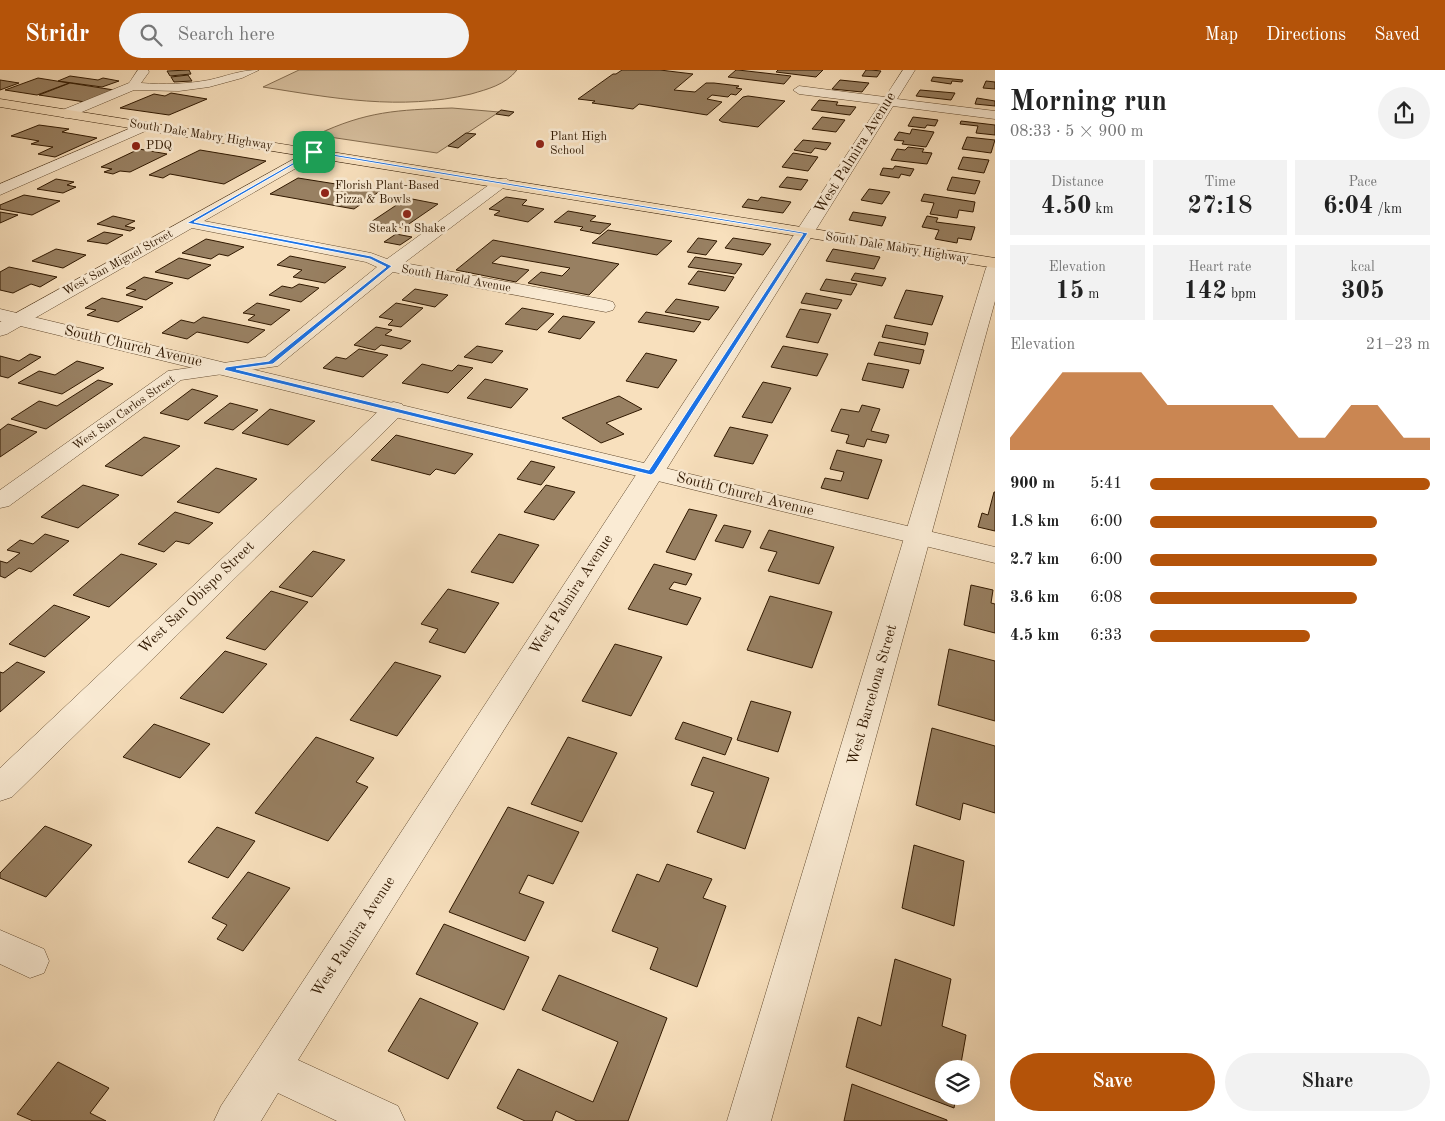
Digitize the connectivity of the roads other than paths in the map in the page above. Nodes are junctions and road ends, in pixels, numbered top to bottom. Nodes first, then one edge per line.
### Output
1 (134, 70) edge
2 (253, 70) edge
3 (909, 70) edge
4 (133, 86) junction
5 (800, 90) dead end
6 (888, 101) junction
7 (0, 103) edge
8 (64, 114) junction
9 (995, 115) edge
10 (145, 126) junction
11 (314, 152) junction
12 (502, 182) junction
13 (0, 190) edge
14 (190, 223) junction
15 (806, 233) junction
16 (995, 263) edge
17 (389, 266) junction
18 (995, 268) edge
19 (606, 306) dead end
20 (6, 322) edge
21 (226, 368) junction
22 (394, 409) junction
23 (651, 473) junction
24 (0, 501) edge
25 (918, 537) junction
26 (995, 556) edge
27 (0, 788) edge
28 (270, 1068) junction
29 (236, 1121) edge
30 (383, 1121) edge
31 (750, 1121) edge

1 - 4 street
2 - 4 street
3 - 6 street, West Palmira Avenue
4 - 8 street
5 - 6 street
6 - 9 street
6 - 15 street, West Palmira Avenue
7 - 8 main road, South Dale Mabry Highway
8 - 10 main road, South Dale Mabry Highway
10 - 11 main road, South Dale Mabry Highway
10 - 13 street
11 - 12 main road, South Dale Mabry Highway
11 - 14 street, West San Miguel Street
12 - 15 main road, South Dale Mabry Highway
12 - 17 street, West San Carlos Street
14 - 17 street, South Harold Avenue
14 - 20 street, West San Miguel Street
15 - 16 main road, South Dale Mabry Highway
15 - 23 street, West Palmira Avenue
17 - 19 street, South Harold Avenue
17 - 21 street, West San Carlos Street
18 - 25 street, West Barcelona Street
20 - 21 street, South Church Avenue
21 - 22 street, South Church Avenue
21 - 24 street, West San Carlos Street
22 - 23 street, South Church Avenue
22 - 27 street, West San Obispo Street
23 - 25 street, South Church Avenue
23 - 28 street, West Palmira Avenue
25 - 26 street, South Church Avenue
25 - 31 street, West Barcelona Street
28 - 29 street, West Palmira Avenue
28 - 30 street

